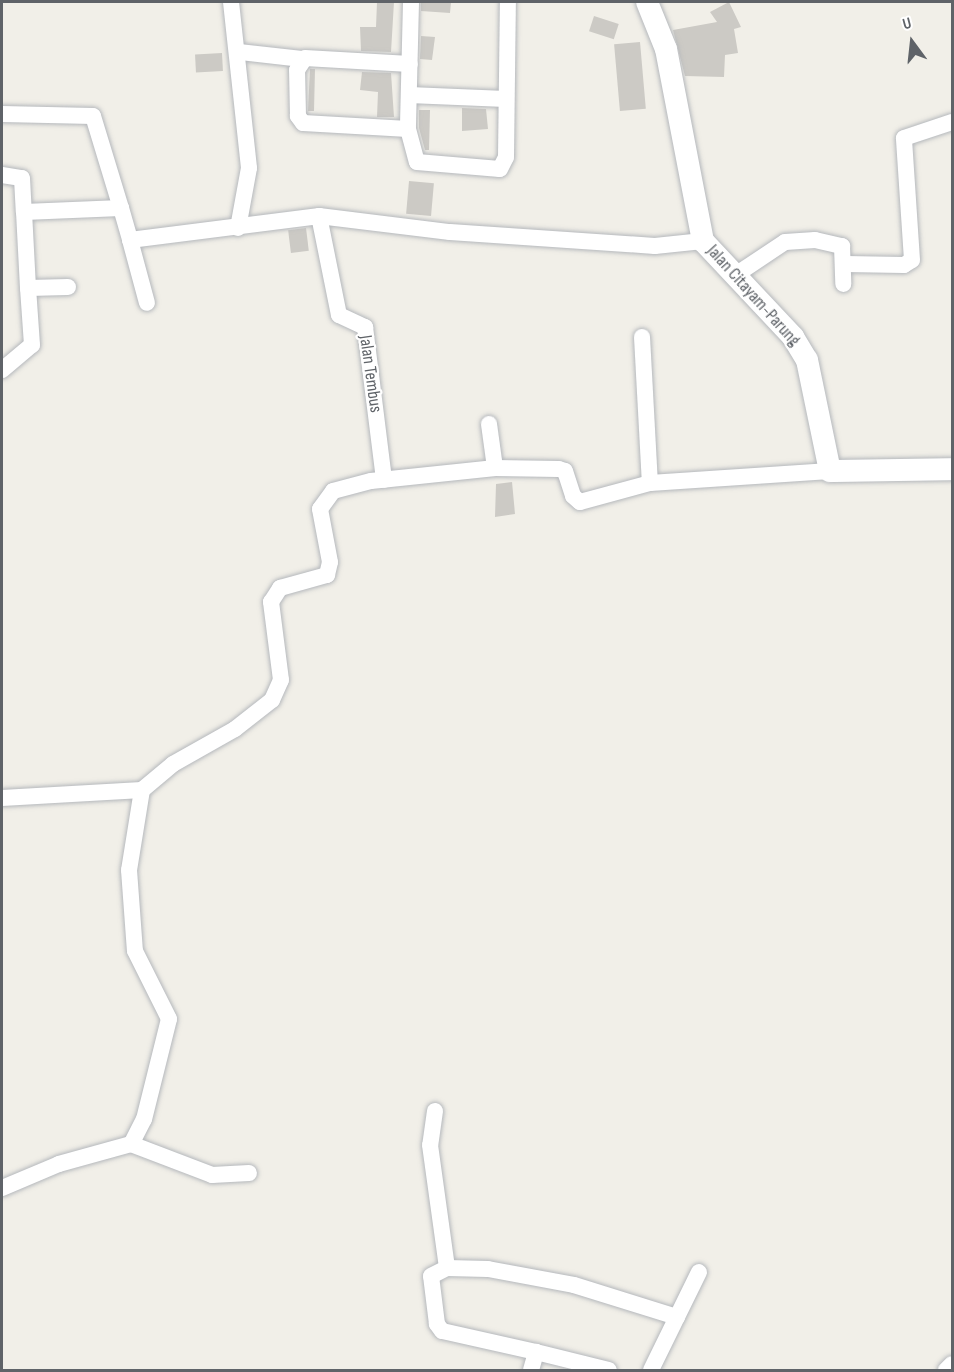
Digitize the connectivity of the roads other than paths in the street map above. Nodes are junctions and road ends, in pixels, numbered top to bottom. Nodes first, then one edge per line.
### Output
1 (231, 2) edge
2 (411, 2) edge
3 (508, 2) edge
4 (647, 2) edge
5 (240, 52) dead end
6 (301, 59) junction
7 (410, 64) junction
8 (409, 95) junction
9 (506, 99) junction
10 (2, 114) edge
11 (952, 122) edge
12 (408, 129) junction
13 (2, 175) edge
14 (121, 208) junction
15 (24, 212) junction
16 (318, 216) junction
17 (238, 228) junction
18 (130, 240) junction
19 (703, 241) junction
20 (846, 264) junction
21 (734, 276) junction
22 (843, 285) dead end
23 (68, 287) dead end
24 (28, 288) junction
25 (147, 303) dead end
26 (642, 337) dead end
27 (2, 370) edge
28 (489, 424) dead end
29 (495, 468) junction
30 (952, 469) edge
31 (830, 471) junction
32 (384, 480) junction
33 (650, 483) junction
34 (142, 790) junction
35 (2, 798) edge
36 (435, 1111) dead end
37 (131, 1144) junction
38 (249, 1173) dead end
39 (2, 1188) edge
40 (447, 1268) junction
41 (699, 1272) dead end
42 (677, 1317) junction
43 (536, 1352) junction
44 (952, 1364) edge
45 (531, 1371) edge
46 (609, 1371) edge
47 (651, 1371) edge
48 (946, 1371) edge

1 - 17 street
2 - 7 street
3 - 9 street
4 - 19 main road, Jalan Citayam-Parung
5 - 6 street
6 - 7 street
6 - 12 street
7 - 8 street
8 - 9 street
8 - 12 street
9 - 12 street
10 - 14 street
11 - 20 street
13 - 15 street
14 - 15 street
14 - 18 street
15 - 24 street
16 - 17 street
16 - 19 street
16 - 32 street, Jalan Tembus
17 - 18 street
18 - 25 street
19 - 21 main road, Jalan Citayam-Parung
20 - 21 street
20 - 22 street
21 - 31 main road, Jalan Citayam-Parung
23 - 24 street
24 - 27 street
26 - 33 street
28 - 29 street
29 - 32 street
29 - 33 street
30 - 31 main road
31 - 33 street
32 - 34 street
34 - 35 street
34 - 37 street
36 - 40 street
37 - 38 street
37 - 39 street
40 - 42 street
40 - 43 street
41 - 42 street
42 - 47 street
43 - 45 street
43 - 46 street
44 - 48 street

